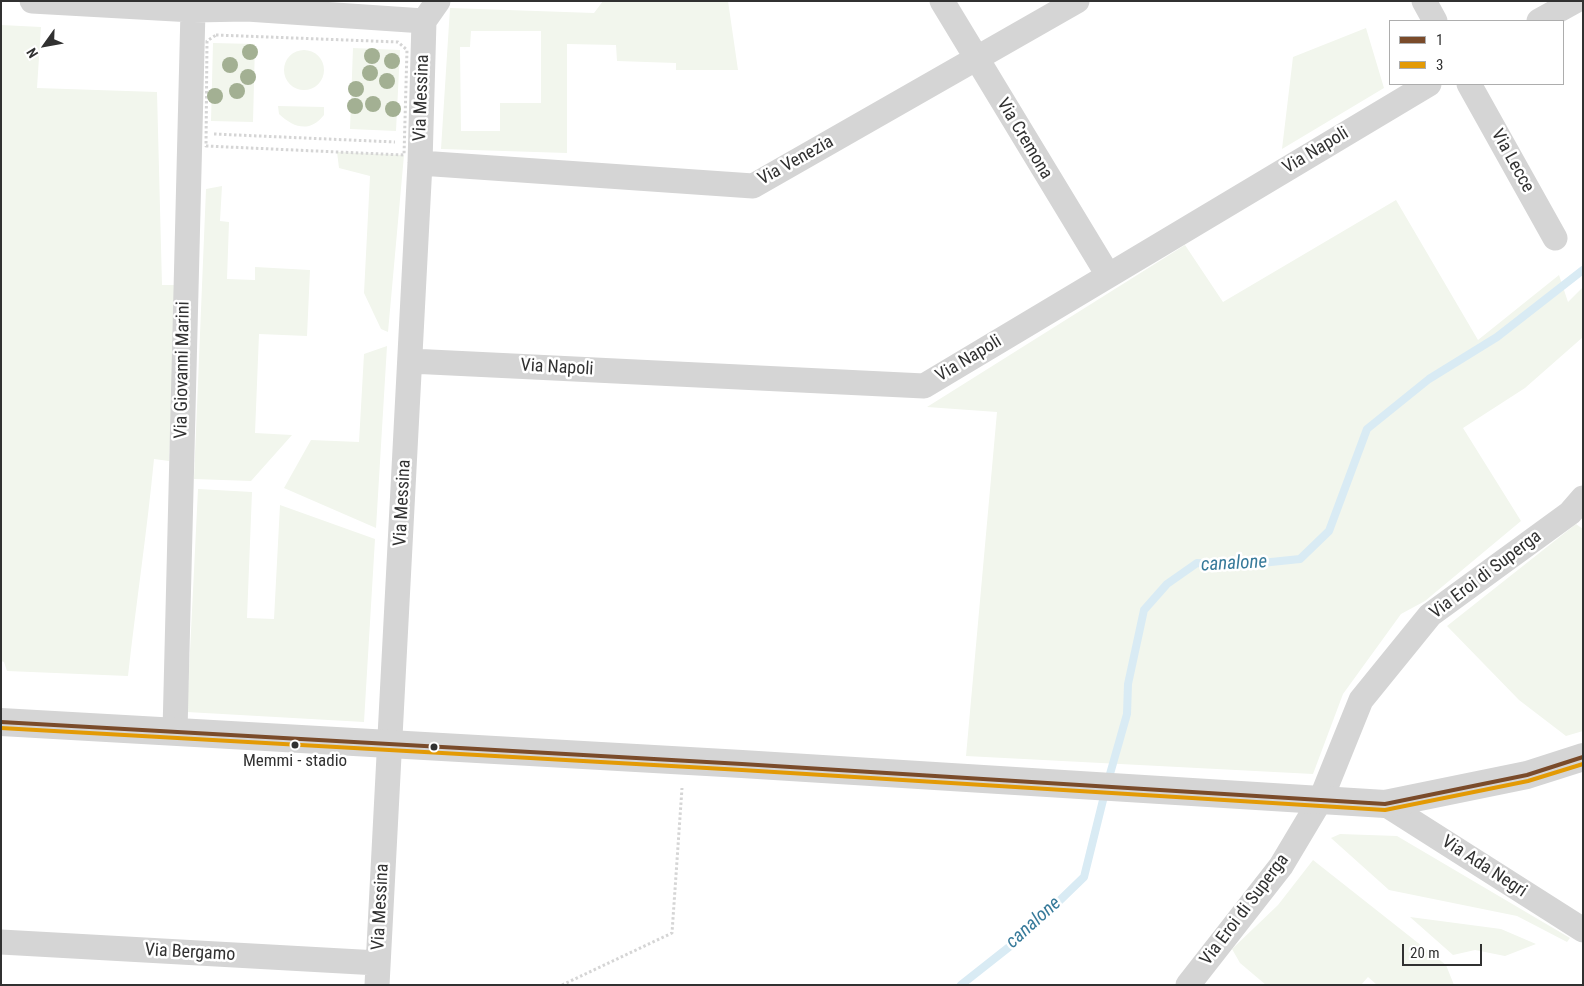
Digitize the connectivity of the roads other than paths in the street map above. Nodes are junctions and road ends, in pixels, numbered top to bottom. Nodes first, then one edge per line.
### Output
1 (32, 1) edge
2 (942, 1) edge
3 (1077, 1) edge
4 (1424, 1) edge
5 (1575, 1) edge
6 (84, 3) edge
7 (247, 5) edge
8 (193, 10) junction
9 (431, 11) edge
10 (1434, 20) edge
11 (1541, 20) edge
12 (975, 59) junction
13 (1427, 85) edge
14 (1471, 85) edge
15 (415, 150) junction
16 (1555, 238) dead end
17 (1108, 275) junction
18 (410, 361) junction
19 (1583, 498) edge
20 (1, 722) edge
21 (174, 731) junction
22 (390, 744) junction
23 (1583, 757) edge
24 (1321, 799) junction
25 (1385, 804) junction
26 (1583, 930) edge
27 (1, 942) edge
28 (378, 974) edge
29 (1188, 985) edge

1 - 6 street
2 - 12 street, Via Cremona
3 - 12 street, Via Venezia
4 - 10 street
5 - 11 street
6 - 8 street
7 - 8 street
7 - 9 street
8 - 21 street, Via Giovanni Marini
9 - 15 street, Via Messina
12 - 15 street, Via Venezia
12 - 17 street, Via Cremona
13 - 17 street, Via Napoli
14 - 16 street, Via Lecce
15 - 18 street, Via Messina
17 - 18 street, Via Napoli
18 - 22 street, Via Messina
19 - 24 street, Via Eroi di Superga
20 - 21 street
21 - 22 street
22 - 24 street
22 - 28 street, Via Messina
23 - 25 street
24 - 25 street
24 - 29 street, Via Eroi di Superga
25 - 26 street, Via Ada Negri
27 - 28 street, Via Bergamo

